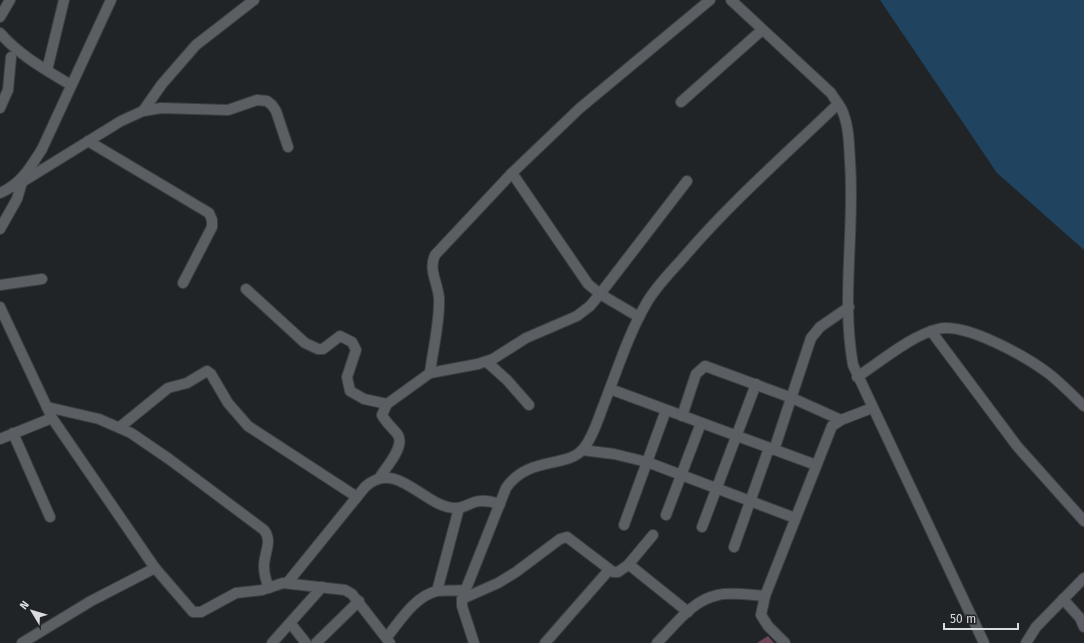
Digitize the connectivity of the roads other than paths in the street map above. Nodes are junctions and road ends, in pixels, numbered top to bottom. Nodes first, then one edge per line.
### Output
1 (10, 0) edge
2 (64, 0) edge
3 (111, 0) edge
4 (254, 0) edge
5 (710, 0) edge
6 (731, 0) edge
7 (0, 17) edge
8 (762, 30) junction
9 (0, 33) edge
10 (0, 56) edge
11 (11, 57) junction
12 (30, 58) junction
13 (47, 70) junction
14 (70, 85) junction
15 (681, 102) dead end
16 (838, 104) junction
17 (0, 108) edge
18 (143, 111) junction
19 (88, 141) junction
20 (288, 147) dead end
21 (512, 173) junction
22 (687, 181) dead end
23 (18, 184) junction
24 (0, 193) edge
25 (0, 229) edge
26 (42, 278) dead end
27 (183, 283) dead end
28 (0, 285) edge
29 (246, 289) dead end
30 (600, 294) junction
31 (0, 307) edge
32 (849, 307) junction
33 (639, 317) junction
34 (931, 331) junction
35 (486, 362) junction
36 (430, 373) junction
37 (857, 377) junction
38 (756, 384) junction
39 (610, 389) junction
40 (792, 398) junction
41 (387, 404) junction
42 (529, 405) dead end
43 (1084, 406) edge
44 (47, 407) junction
45 (872, 408) junction
46 (666, 410) junction
47 (682, 416) junction
48 (52, 418) junction
49 (841, 420) junction
50 (700, 423) junction
51 (120, 427) junction
52 (14, 433) junction
53 (736, 436) junction
54 (1, 437) edge
55 (772, 449) junction
56 (582, 450) junction
57 (647, 462) junction
58 (816, 465) junction
59 (681, 475) junction
60 (380, 477) junction
61 (716, 488) junction
62 (357, 497) junction
63 (750, 501) junction
64 (500, 504) junction
65 (459, 508) junction
66 (666, 515) dead end
67 (50, 517) dead end
68 (795, 518) junction
69 (1084, 522) edge
70 (624, 525) dead end
71 (702, 527) dead end
72 (653, 536) dead end
73 (734, 547) dead end
74 (628, 565) junction
75 (155, 568) junction
76 (609, 570) junction
77 (1084, 578) edge
78 (288, 582) junction
79 (322, 587) junction
80 (269, 588) junction
81 (437, 591) junction
82 (464, 595) junction
83 (765, 596) junction
84 (1063, 599) junction
85 (359, 601) junction
86 (688, 612) junction
87 (291, 624) junction
88 (1084, 627) edge
89 (389, 640) edge
90 (22, 643) edge
91 (272, 643) edge
92 (306, 643) edge
93 (316, 643) edge
94 (474, 643) edge
95 (545, 643) edge
96 (657, 643) edge
97 (785, 643) edge
98 (984, 643) edge
99 (1026, 643) edge

1 - 7 street
2 - 13 street
3 - 14 street
4 - 18 street
5 - 21 street
6 - 8 street
8 - 15 street
8 - 16 street
9 - 12 street
10 - 11 street
11 - 12 street
11 - 17 street
12 - 13 street
13 - 14 street
14 - 23 street
16 - 32 street
16 - 33 street
18 - 19 street
18 - 20 street
19 - 23 street
19 - 27 street
21 - 30 street
21 - 36 street
22 - 30 street
23 - 24 street
23 - 25 street
26 - 28 street
29 - 41 street
30 - 33 street
30 - 35 street
31 - 44 street
32 - 37 street
32 - 40 street
33 - 39 street
34 - 37 street
34 - 43 street
34 - 69 street
35 - 36 street
35 - 42 street
36 - 41 street
37 - 45 street
38 - 40 street
38 - 47 street
38 - 53 street
39 - 46 street
39 - 56 street
40 - 49 street
40 - 55 street
41 - 60 street
44 - 48 street
44 - 51 street
45 - 49 street
45 - 98 street
46 - 47 street
46 - 57 street
47 - 50 street
48 - 52 street
48 - 75 street
49 - 58 street
50 - 53 street
50 - 59 street
51 - 62 street
51 - 80 street
52 - 54 street
52 - 67 street
53 - 55 street
53 - 61 street
55 - 58 street
55 - 63 street
56 - 57 street
56 - 64 street
57 - 59 street
57 - 70 street
58 - 68 street
59 - 61 street
59 - 66 street
60 - 62 street
60 - 65 street
61 - 63 street
61 - 71 street
62 - 78 street
63 - 68 street
63 - 73 street
64 - 65 street
64 - 82 street
65 - 81 street
68 - 83 street
72 - 74 street
74 - 76 street
74 - 86 street
75 - 80 street
75 - 90 street
76 - 82 street
76 - 95 street
77 - 84 street
78 - 79 street
78 - 80 street
79 - 85 street
79 - 87 street
81 - 82 street
81 - 89 street
82 - 94 street
83 - 86 street
83 - 97 street
84 - 88 street
84 - 99 street
85 - 89 street
85 - 93 street
86 - 96 street
87 - 91 street
87 - 92 street

